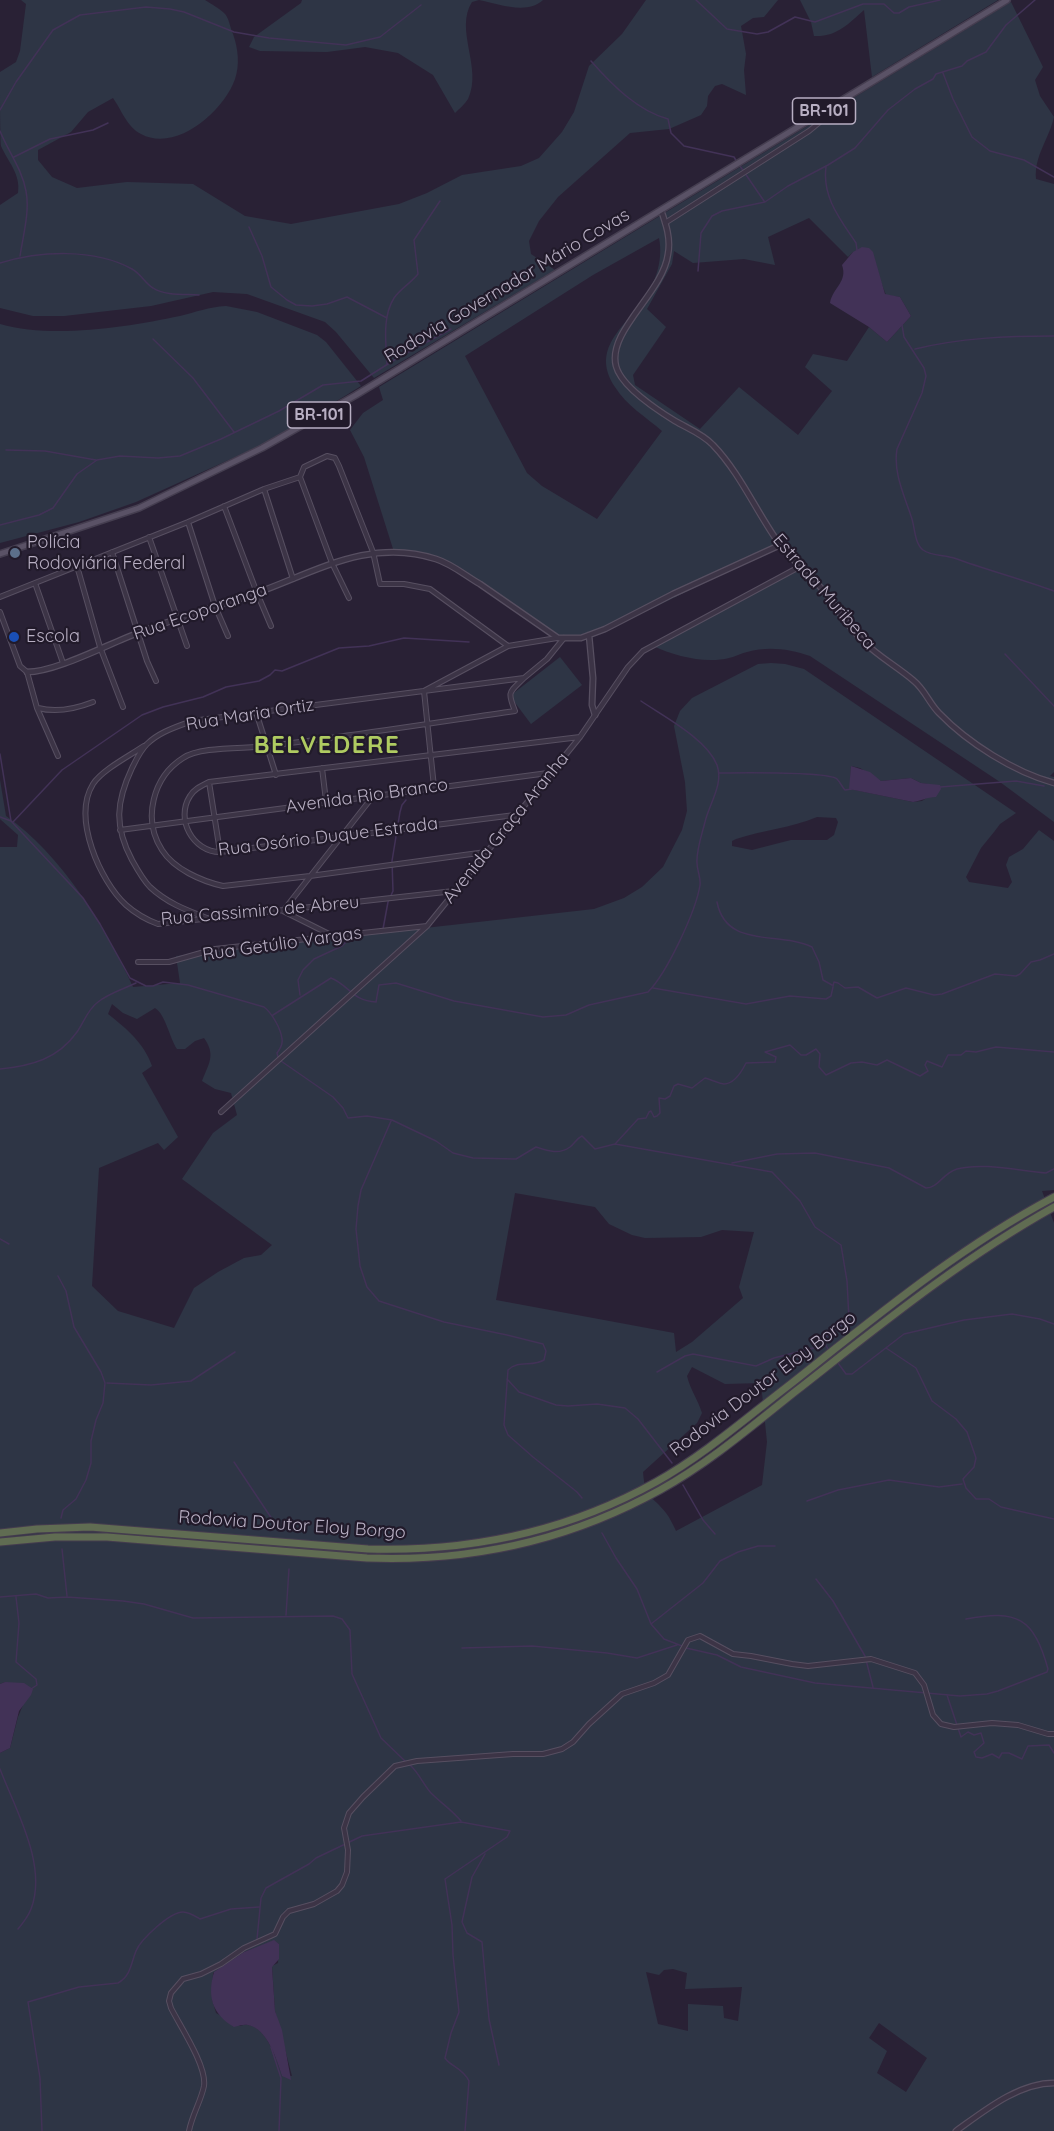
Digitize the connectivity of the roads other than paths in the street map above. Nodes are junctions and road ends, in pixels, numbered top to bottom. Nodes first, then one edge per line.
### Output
1 (1007, 0) edge
2 (836, 104) junction
3 (661, 210) junction
4 (665, 223) junction
5 (300, 476) junction
6 (264, 489) junction
7 (224, 506) junction
8 (188, 522) junction
9 (149, 537) junction
10 (780, 545) junction
11 (112, 552) junction
12 (373, 552) junction
13 (0, 554) edge
14 (332, 562) junction
15 (77, 566) junction
16 (801, 566) junction
17 (293, 580) junction
18 (36, 583) junction
19 (256, 593) junction
20 (0, 597) edge
21 (349, 598) dead end
22 (215, 606) junction
23 (0, 612) edge
24 (178, 618) junction
25 (272, 626) dead end
26 (139, 632) junction
27 (589, 635) junction
28 (228, 636) dead end
29 (561, 638) junction
30 (187, 646) dead end
31 (508, 646) junction
32 (100, 647) junction
33 (63, 663) junction
34 (27, 672) junction
35 (524, 678) junction
36 (156, 681) dead end
37 (424, 691) junction
38 (93, 702) dead end
39 (123, 707) dead end
40 (38, 708) junction
41 (256, 712) junction
42 (595, 715) junction
43 (428, 723) junction
44 (580, 737) junction
45 (147, 743) junction
46 (267, 746) junction
47 (431, 755) junction
48 (58, 756) dead end
49 (322, 768) junction
50 (549, 773) junction
51 (276, 775) junction
52 (209, 782) junction
53 (1054, 783) edge
54 (434, 787) junction
55 (374, 795) junction
56 (326, 801) junction
57 (515, 815) junction
58 (215, 817) junction
59 (185, 821) junction
60 (152, 825) junction
61 (120, 830) junction
62 (341, 837) junction
63 (220, 852) junction
64 (486, 852) junction
65 (310, 876) junction
66 (455, 891) junction
67 (283, 911) junction
68 (207, 918) junction
69 (427, 926) junction
70 (333, 936) junction
71 (138, 962) dead end
72 (221, 1112) dead end
73 (1054, 1197) edge
74 (1054, 1207) edge
75 (0, 1533) edge
76 (0, 1542) edge
77 (1054, 1734) edge
78 (1054, 2083) edge
79 (189, 2131) edge
80 (956, 2131) edge

1 - 2 main road, Rodovia Governador Mário Covas / BR-101
2 - 3 main road, Rodovia Governador Mário Covas / BR-101
2 - 4 street
3 - 4 street, Estrada Muribeca
3 - 13 main road, Rodovia Governador Mário Covas / BR-101
4 - 10 street, Estrada Muribeca
5 - 6 street
5 - 12 street
5 - 14 street
6 - 7 street
6 - 17 street
7 - 8 street
7 - 19 street
8 - 9 street
8 - 22 street
9 - 11 street
9 - 24 street
10 - 16 street, Estrada Muribeca
10 - 27 street
11 - 15 street
11 - 26 street
12 - 14 street, Rua Ecoporanga
12 - 29 street, Rua Ecoporanga
12 - 31 street
14 - 17 street, Rua Ecoporanga
14 - 21 street
15 - 18 street
15 - 32 street
16 - 42 street, Avenida Graça Aranha
16 - 53 street, Estrada Muribeca
17 - 19 street, Rua Ecoporanga
18 - 20 street
18 - 33 street
19 - 22 street, Rua Ecoporanga
19 - 25 street
22 - 24 street, Rua Ecoporanga
22 - 28 street
23 - 34 street
24 - 26 street, Rua Ecoporanga
24 - 30 street
26 - 32 street, Rua Ecoporanga
26 - 36 street
27 - 29 street
27 - 42 street
29 - 31 street
29 - 35 street
31 - 37 street
32 - 33 street, Rua Ecoporanga
32 - 39 street
33 - 34 street, Rua Ecoporanga
34 - 40 street
35 - 37 street, Rua Maria Ortiz
35 - 43 street
37 - 41 street, Rua Maria Ortiz
37 - 43 street
38 - 40 street
40 - 48 street
41 - 45 street, Rua Maria Ortiz
41 - 46 street
42 - 44 street, Avenida Graça Aranha
43 - 46 street
43 - 47 street
44 - 47 street
44 - 50 street, Avenida Graça Aranha
45 - 61 street
45 - 68 street, Rua Cassimiro de Abreu
46 - 51 street
46 - 60 street
47 - 49 street
47 - 54 street
49 - 51 street
49 - 56 street
50 - 54 street, Avenida Rio Branco
50 - 57 street, Avenida Graça Aranha
51 - 52 street
52 - 58 street
52 - 59 street
54 - 55 street, Avenida Rio Branco
55 - 56 street, Avenida Rio Branco
55 - 62 street
56 - 58 street, Avenida Rio Branco
57 - 62 street, Rua Osório Duque Estrada
57 - 64 street, Avenida Graça Aranha
58 - 59 street, Avenida Rio Branco
58 - 63 street
59 - 60 street, Avenida Rio Branco
59 - 63 street, Rua Osório Duque Estrada
60 - 61 street, Avenida Rio Branco
60 - 65 street
61 - 68 street
62 - 63 street, Rua Osório Duque Estrada
62 - 65 street
64 - 65 street
64 - 66 street, Avenida Graça Aranha
65 - 67 street
66 - 67 street, Rua Cassimiro de Abreu
66 - 69 street, Avenida Graça Aranha
67 - 68 street, Rua Cassimiro de Abreu
67 - 70 street
69 - 70 street, Rua Getúlio Vargas
69 - 72 street, Avenida Graça Aranha
70 - 71 street, Rua Getúlio Vargas
73 - 75 highway, Rodovia Doutor Eloy Borgo
74 - 76 highway, Rodovia Doutor Eloy Borgo
77 - 79 street
78 - 80 street

